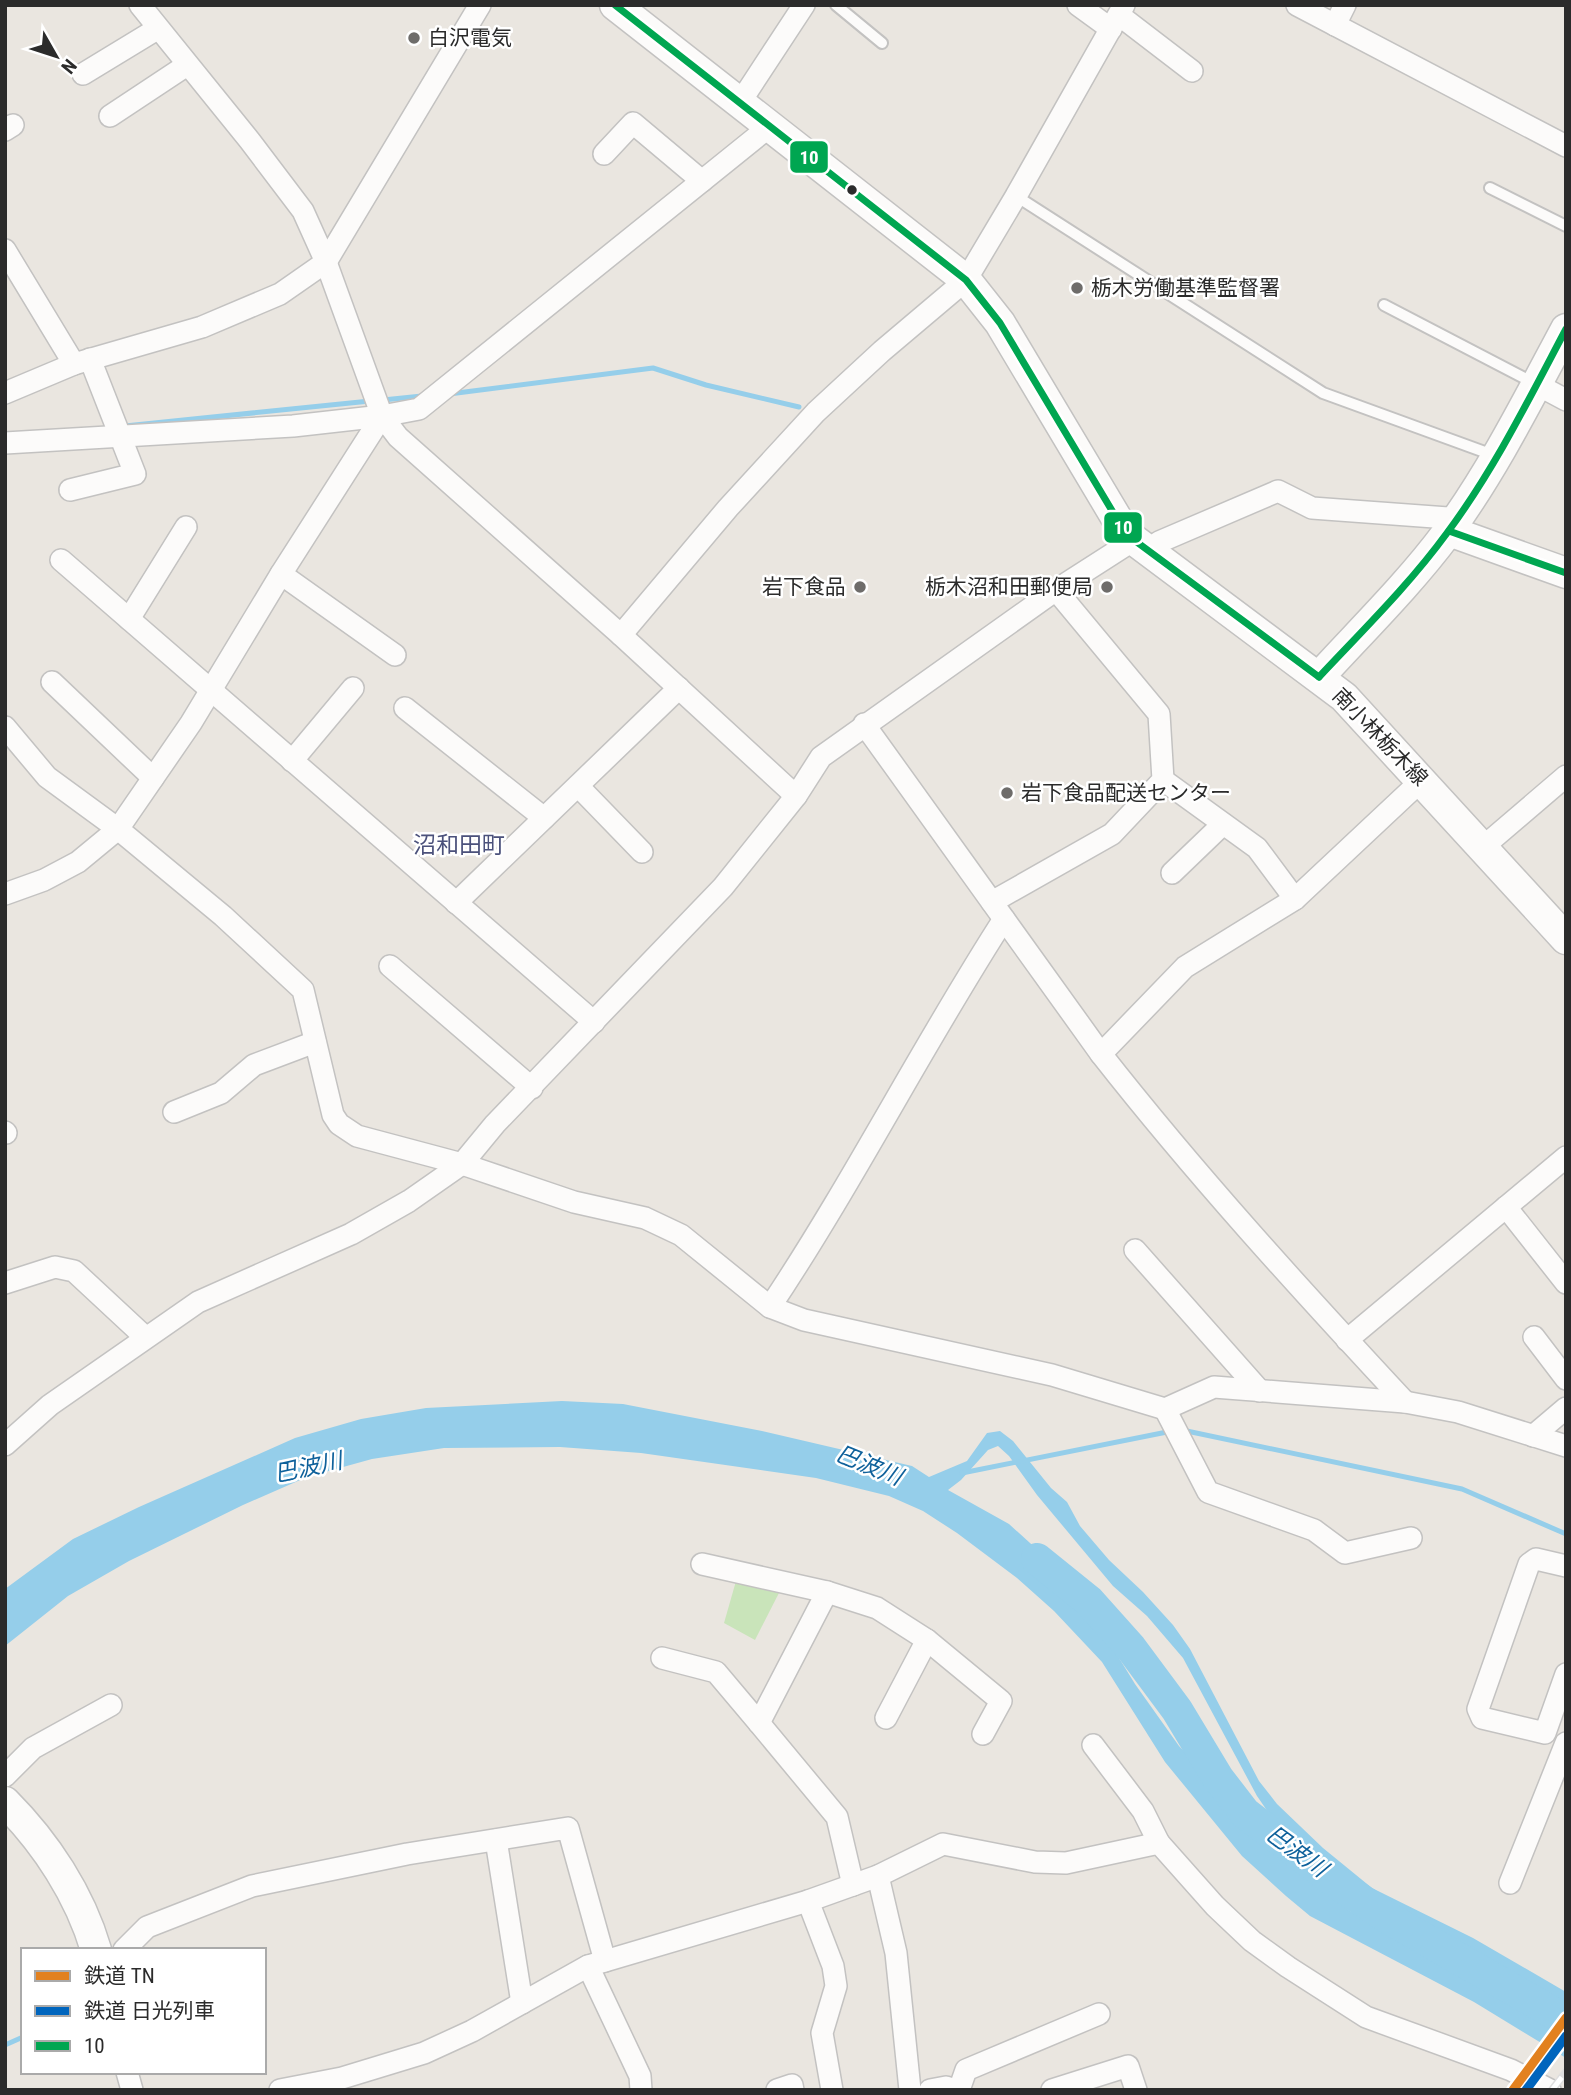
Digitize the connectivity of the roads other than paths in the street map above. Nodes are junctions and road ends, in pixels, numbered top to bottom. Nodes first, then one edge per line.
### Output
1 (140, 5) edge
2 (480, 5) edge
3 (615, 5) edge
4 (804, 5) edge
5 (836, 5) edge
6 (1078, 5) edge
7 (1297, 5) edge
8 (1345, 5) edge
9 (1118, 17) edge
10 (1335, 25) junction
11 (157, 29) junction
12 (883, 43) dead end
13 (187, 65) junction
14 (1192, 71) dead end
15 (83, 74) dead end
16 (739, 104) junction
17 (110, 116) dead end
18 (769, 127) junction
19 (1566, 146) edge
20 (604, 154) dead end
21 (702, 181) junction
22 (1490, 188) dead end
23 (1016, 196) junction
24 (1566, 226) edge
25 (5, 250) edge
26 (326, 262) junction
27 (966, 279) junction
28 (1384, 305) dead end
29 (1566, 329) edge
30 (82, 362) junction
31 (1536, 384) junction
32 (5, 393) edge
33 (1566, 400) edge
34 (382, 416) junction
35 (120, 435) junction
36 (5, 443) edge
37 (1496, 456) junction
38 (70, 490) dead end
39 (186, 527) dead end
40 (1449, 531) junction
41 (1143, 547) junction
42 (61, 560) dead end
43 (1566, 573) edge
44 (281, 574) junction
45 (1056, 590) junction
46 (129, 619) junction
47 (621, 635) junction
48 (395, 655) dead end
49 (1319, 677) junction
50 (52, 682) dead end
51 (353, 688) dead end
52 (679, 688) junction
53 (210, 691) junction
54 (405, 708) dead end
55 (864, 724) junction
56 (5, 727) edge
57 (292, 761) junction
58 (1566, 776) edge
59 (153, 778) junction
60 (1163, 780) junction
61 (1422, 780) junction
62 (578, 786) junction
63 (796, 796) junction
64 (544, 818) junction
65 (1223, 824) junction
66 (118, 829) junction
67 (1483, 847) junction
68 (642, 852) dead end
69 (1172, 873) dead end
70 (5, 894) edge
71 (1295, 899) junction
72 (456, 903) junction
73 (998, 911) junction
74 (1566, 939) edge
75 (390, 966) dead end
76 (594, 1022) junction
77 (315, 1042) junction
78 (1101, 1054) junction
79 (532, 1088) junction
80 (174, 1112) dead end
81 (1566, 1157) edge
82 (462, 1164) junction
83 (1506, 1207) junction
84 (1135, 1250) dead end
85 (5, 1283) edge
86 (1566, 1283) edge
87 (770, 1307) junction
88 (145, 1337) junction
89 (1534, 1337) dead end
90 (1347, 1340) junction
91 (1566, 1379) edge
92 (1260, 1391) junction
93 (1405, 1402) junction
94 (1566, 1408) edge
95 (1165, 1409) junction
96 (1533, 1436) junction
97 (5, 1446) edge
98 (1566, 1446) edge
99 (1411, 1538) dead end
100 (702, 1564) dead end
101 (1566, 1566) edge
102 (827, 1592) junction
103 (927, 1640) junction
104 (662, 1658) dead end
105 (1566, 1674) edge
106 (111, 1705) dead end
107 (886, 1718) dead end
108 (759, 1723) junction
109 (983, 1734) dead end
110 (1566, 1743) edge
111 (1093, 1745) dead end
112 (5, 1776) edge
113 (7, 1806) edge
114 (496, 1840) junction
115 (1159, 1843) junction
116 (878, 1876) junction
117 (1510, 1883) dead end
118 (853, 1885) junction
119 (808, 1902) junction
120 (95, 1948) edge
121 (126, 1948) edge
122 (596, 1964) junction
123 (522, 2003) junction
124 (1099, 2014) dead end
125 (280, 2090) edge
126 (641, 2090) edge
127 (777, 2090) edge
128 (793, 2090) edge
129 (832, 2090) edge
130 (910, 2090) edge
131 (930, 2090) edge
132 (957, 2090) edge
133 (1052, 2090) edge
134 (1136, 2090) edge
135 (1550, 2090) edge

1 - 11 street
2 - 26 street
3 - 16 main road, 南小林栃木線
4 - 16 street
5 - 12 lane
6 - 9 street
7 - 10 street
8 - 10 street
9 - 14 street
9 - 23 street
10 - 19 street
11 - 13 street
11 - 15 street
13 - 17 street
13 - 26 street
16 - 18 main road, 南小林栃木線
18 - 21 street
18 - 27 main road, 南小林栃木線
20 - 21 street
21 - 34 street
22 - 24 lane
23 - 27 street
23 - 37 lane
25 - 30 street
26 - 30 street
26 - 34 street
27 - 41 main road, 南小林栃木線
27 - 47 street
28 - 31 lane
29 - 31 main road
30 - 32 street
30 - 35 street
31 - 33 street
31 - 37 main road
34 - 35 street
34 - 44 street
34 - 47 street
35 - 36 street
35 - 38 street
37 - 40 main road
39 - 46 street
40 - 41 street
40 - 43 main road
40 - 49 main road
41 - 45 street
41 - 49 main road, 南小林栃木線
42 - 46 street
44 - 48 street
44 - 53 street
45 - 55 street
45 - 60 street
46 - 53 street
47 - 52 street
49 - 61 main road, 南小林栃木線
50 - 59 street
51 - 57 street
52 - 62 street
52 - 63 street
53 - 57 street
53 - 59 street
54 - 64 street
55 - 63 street
55 - 73 street
56 - 66 street
57 - 72 street
58 - 67 street
59 - 66 street
60 - 65 street
60 - 73 street
61 - 67 main road, 南小林栃木線
61 - 71 street
62 - 64 street
62 - 68 street
63 - 76 street
64 - 72 street
65 - 69 street
65 - 71 street
66 - 70 street
66 - 77 street
67 - 74 main road, 南小林栃木線
71 - 78 street
72 - 76 street
73 - 78 street
73 - 87 street
75 - 79 street
76 - 79 street
77 - 80 street
77 - 82 street
78 - 90 street
79 - 82 street
81 - 83 street
82 - 87 street
82 - 88 street
83 - 86 street
83 - 90 street
84 - 92 street
85 - 88 street
87 - 95 street
88 - 97 street
89 - 91 street
90 - 93 street
92 - 93 street
92 - 95 street
93 - 96 street
94 - 96 street
95 - 99 street
96 - 98 street
100 - 102 street
101 - 105 street
102 - 103 street
102 - 108 street
103 - 107 street
103 - 109 street
104 - 108 street
106 - 112 street
108 - 118 street
110 - 117 street
111 - 115 street
113 - 120 main road
114 - 121 street
114 - 122 street
114 - 123 street
115 - 116 street
115 - 135 street
116 - 118 street
116 - 130 street
118 - 119 street
119 - 122 street
119 - 129 street
122 - 123 street
122 - 126 street
123 - 125 street
124 - 132 street
127 - 128 street
131 - 132 street
133 - 134 street

